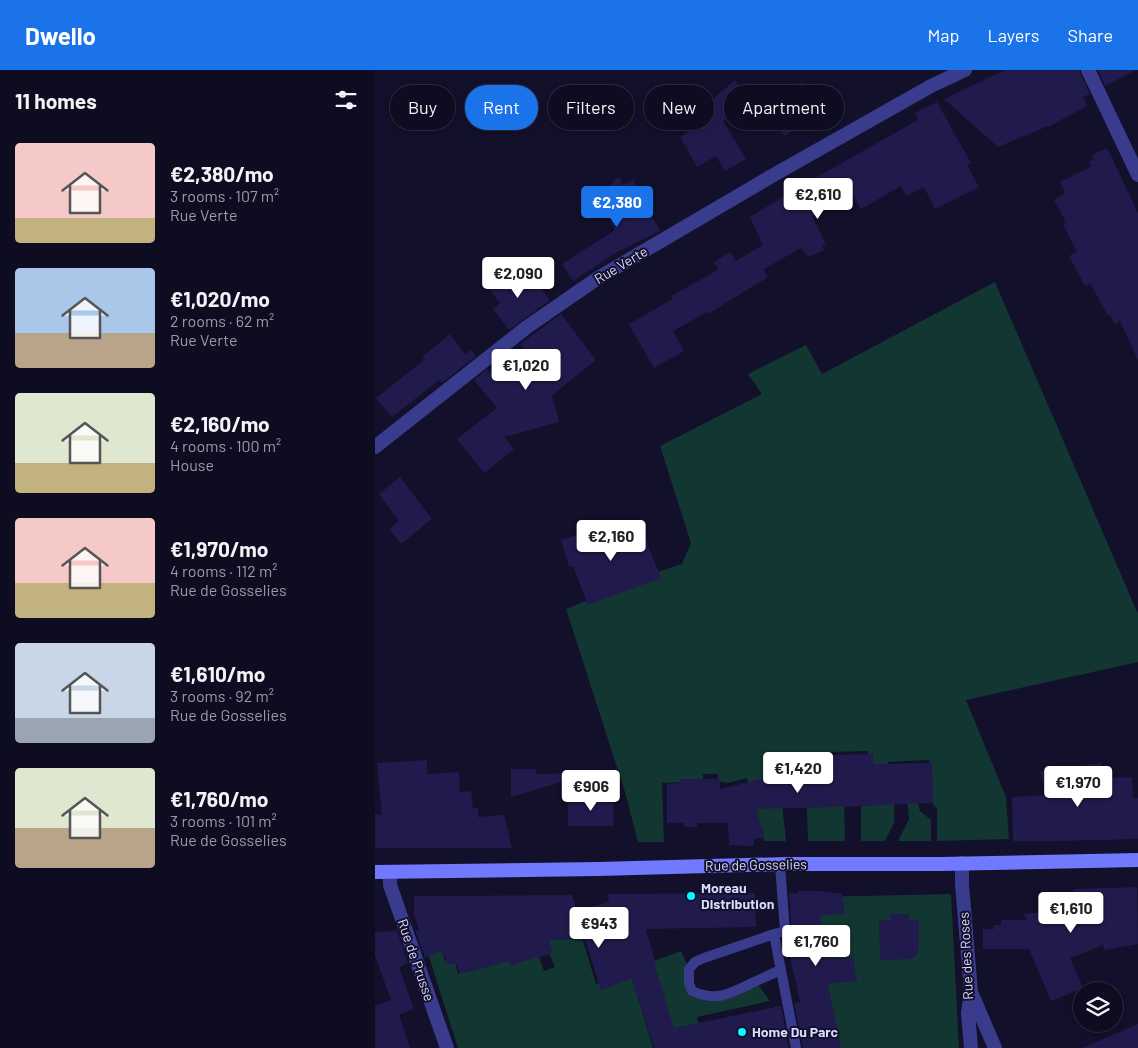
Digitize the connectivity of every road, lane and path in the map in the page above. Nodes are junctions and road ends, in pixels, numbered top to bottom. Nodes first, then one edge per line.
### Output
1 (965, 70) edge
2 (1088, 70) edge
3 (1138, 175) edge
4 (375, 447) edge
5 (1138, 860) edge
6 (962, 864) junction
7 (780, 865) junction
8 (375, 872) edge
9 (390, 872) junction
10 (774, 934) junction
11 (781, 970) junction
12 (971, 992) junction
13 (447, 1048) edge
14 (796, 1048) edge
15 (971, 1048) edge
16 (995, 1048) edge

1 - 4 street, Rue Verte
2 - 3 street
5 - 6 main road, Rue de Gosselies
6 - 7 main road, Rue de Gosselies
6 - 12 street, Rue des Roses
7 - 9 main road, Rue de Gosselies
7 - 10 lane
8 - 9 main road, Rue de Gosselies
9 - 13 street, Rue de Prusse
10 - 11 lane
10 - 11 lane
11 - 14 lane
12 - 15 street, Rue des Roses
12 - 16 street

